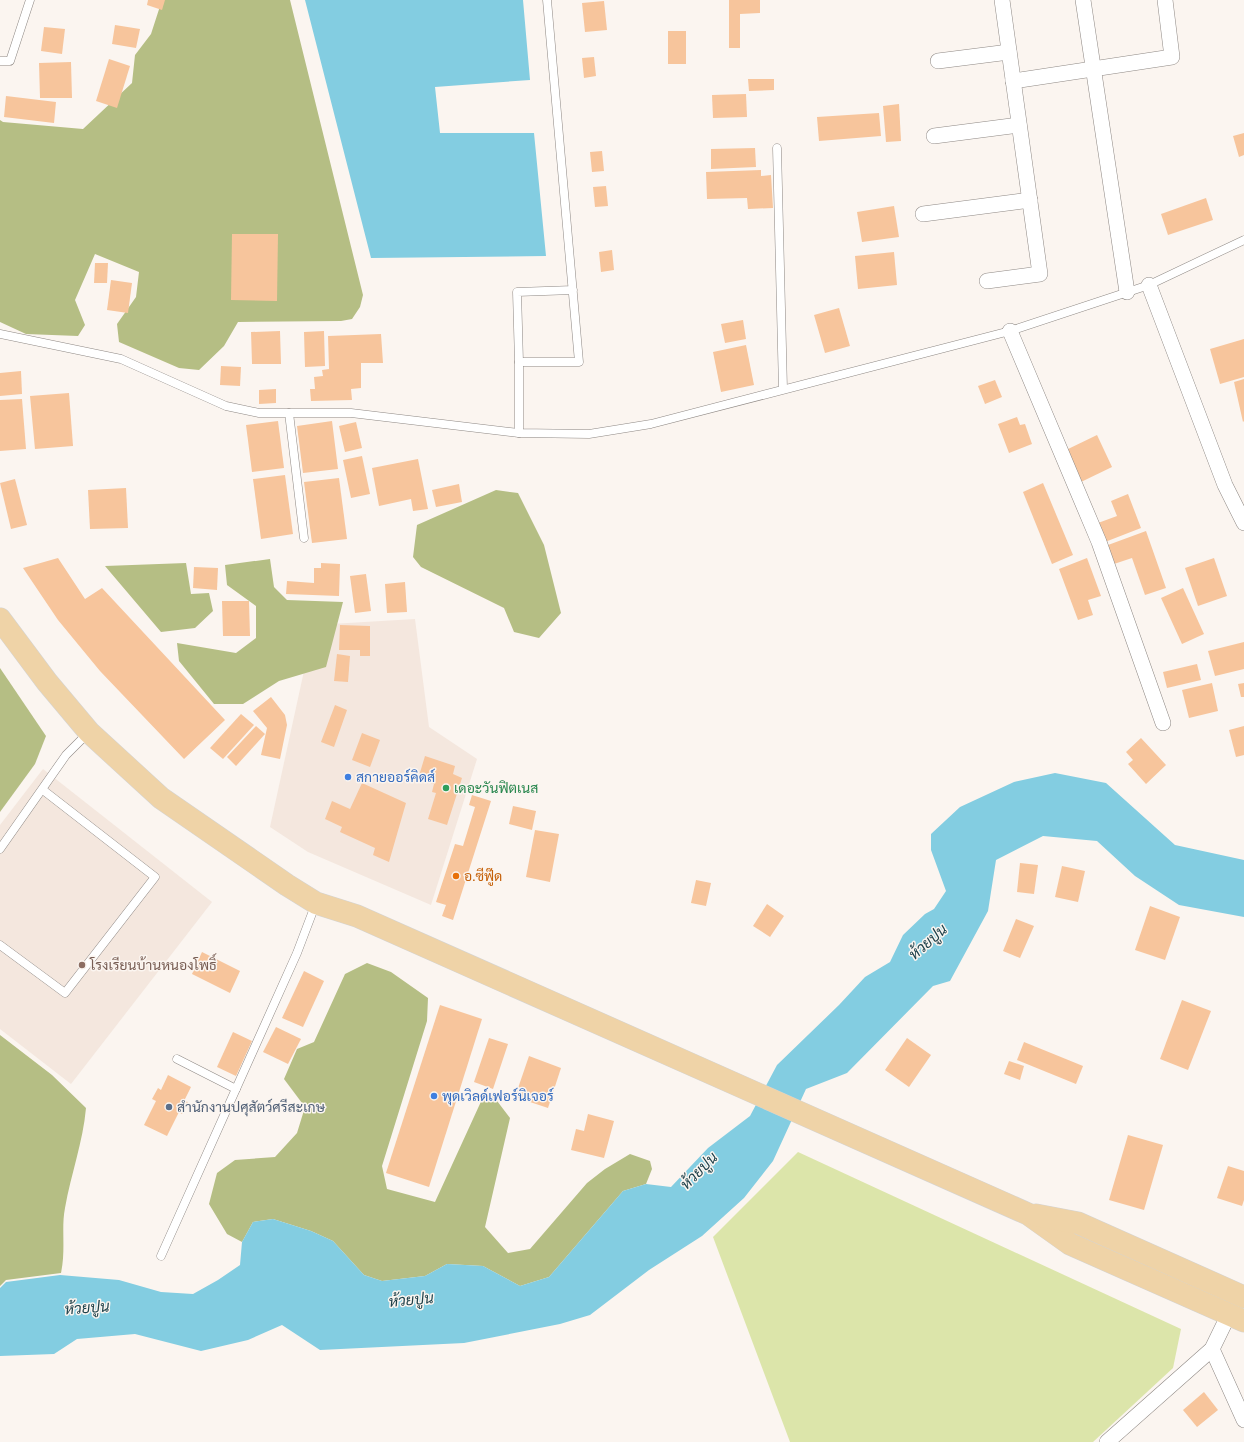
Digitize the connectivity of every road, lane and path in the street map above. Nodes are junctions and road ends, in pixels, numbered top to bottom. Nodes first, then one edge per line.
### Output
1 (30, 0) edge
2 (547, 0) edge
3 (1002, 0) edge
4 (1083, 0) edge
5 (1164, 0) edge
6 (1009, 52) junction
7 (938, 60) dead end
8 (0, 61) edge
9 (1093, 69) junction
10 (1013, 81) junction
11 (1019, 125) junction
12 (934, 136) dead end
13 (777, 148) dead end
14 (1030, 200) junction
15 (923, 214) dead end
16 (1244, 240) edge
17 (987, 281) dead end
18 (1149, 285) junction
19 (573, 290) junction
20 (1127, 292) junction
21 (1010, 331) junction
22 (0, 334) edge
23 (519, 362) junction
24 (783, 389) junction
25 (290, 414) junction
26 (519, 433) junction
27 (1244, 523) edge
28 (304, 538) dead end
29 (0, 619) edge
30 (1163, 723) dead end
31 (89, 732) junction
32 (43, 790) junction
33 (0, 849) edge
34 (316, 903) junction
35 (0, 945) edge
36 (177, 1059) dead end
37 (236, 1089) junction
38 (1028, 1214) junction
39 (162, 1256) dead end
40 (1244, 1297) edge
41 (1237, 1317) edge
42 (1212, 1349) junction
43 (1244, 1420) edge
44 (1107, 1442) edge

1 - 8 lane
2 - 19 lane
3 - 6 street
4 - 9 street
5 - 9 street
6 - 7 street
6 - 10 street
9 - 10 street
9 - 20 street
10 - 11 street
11 - 12 street
11 - 14 street
13 - 24 lane
14 - 15 street
14 - 17 street
16 - 18 lane
18 - 20 lane
18 - 27 street
19 - 23 lane
19 - 23 lane
20 - 21 lane
21 - 24 lane
21 - 30 street
22 - 25 lane
23 - 26 lane
24 - 26 lane
25 - 26 lane
25 - 28 lane
29 - 31 main road
31 - 32 lane
31 - 34 main road
32 - 33 lane
32 - 35 lane
34 - 37 lane
34 - 38 main road
36 - 37 lane
37 - 39 lane
38 - 40 main road
38 - 41 main road
41 - 42 street
42 - 43 street
42 - 44 street

